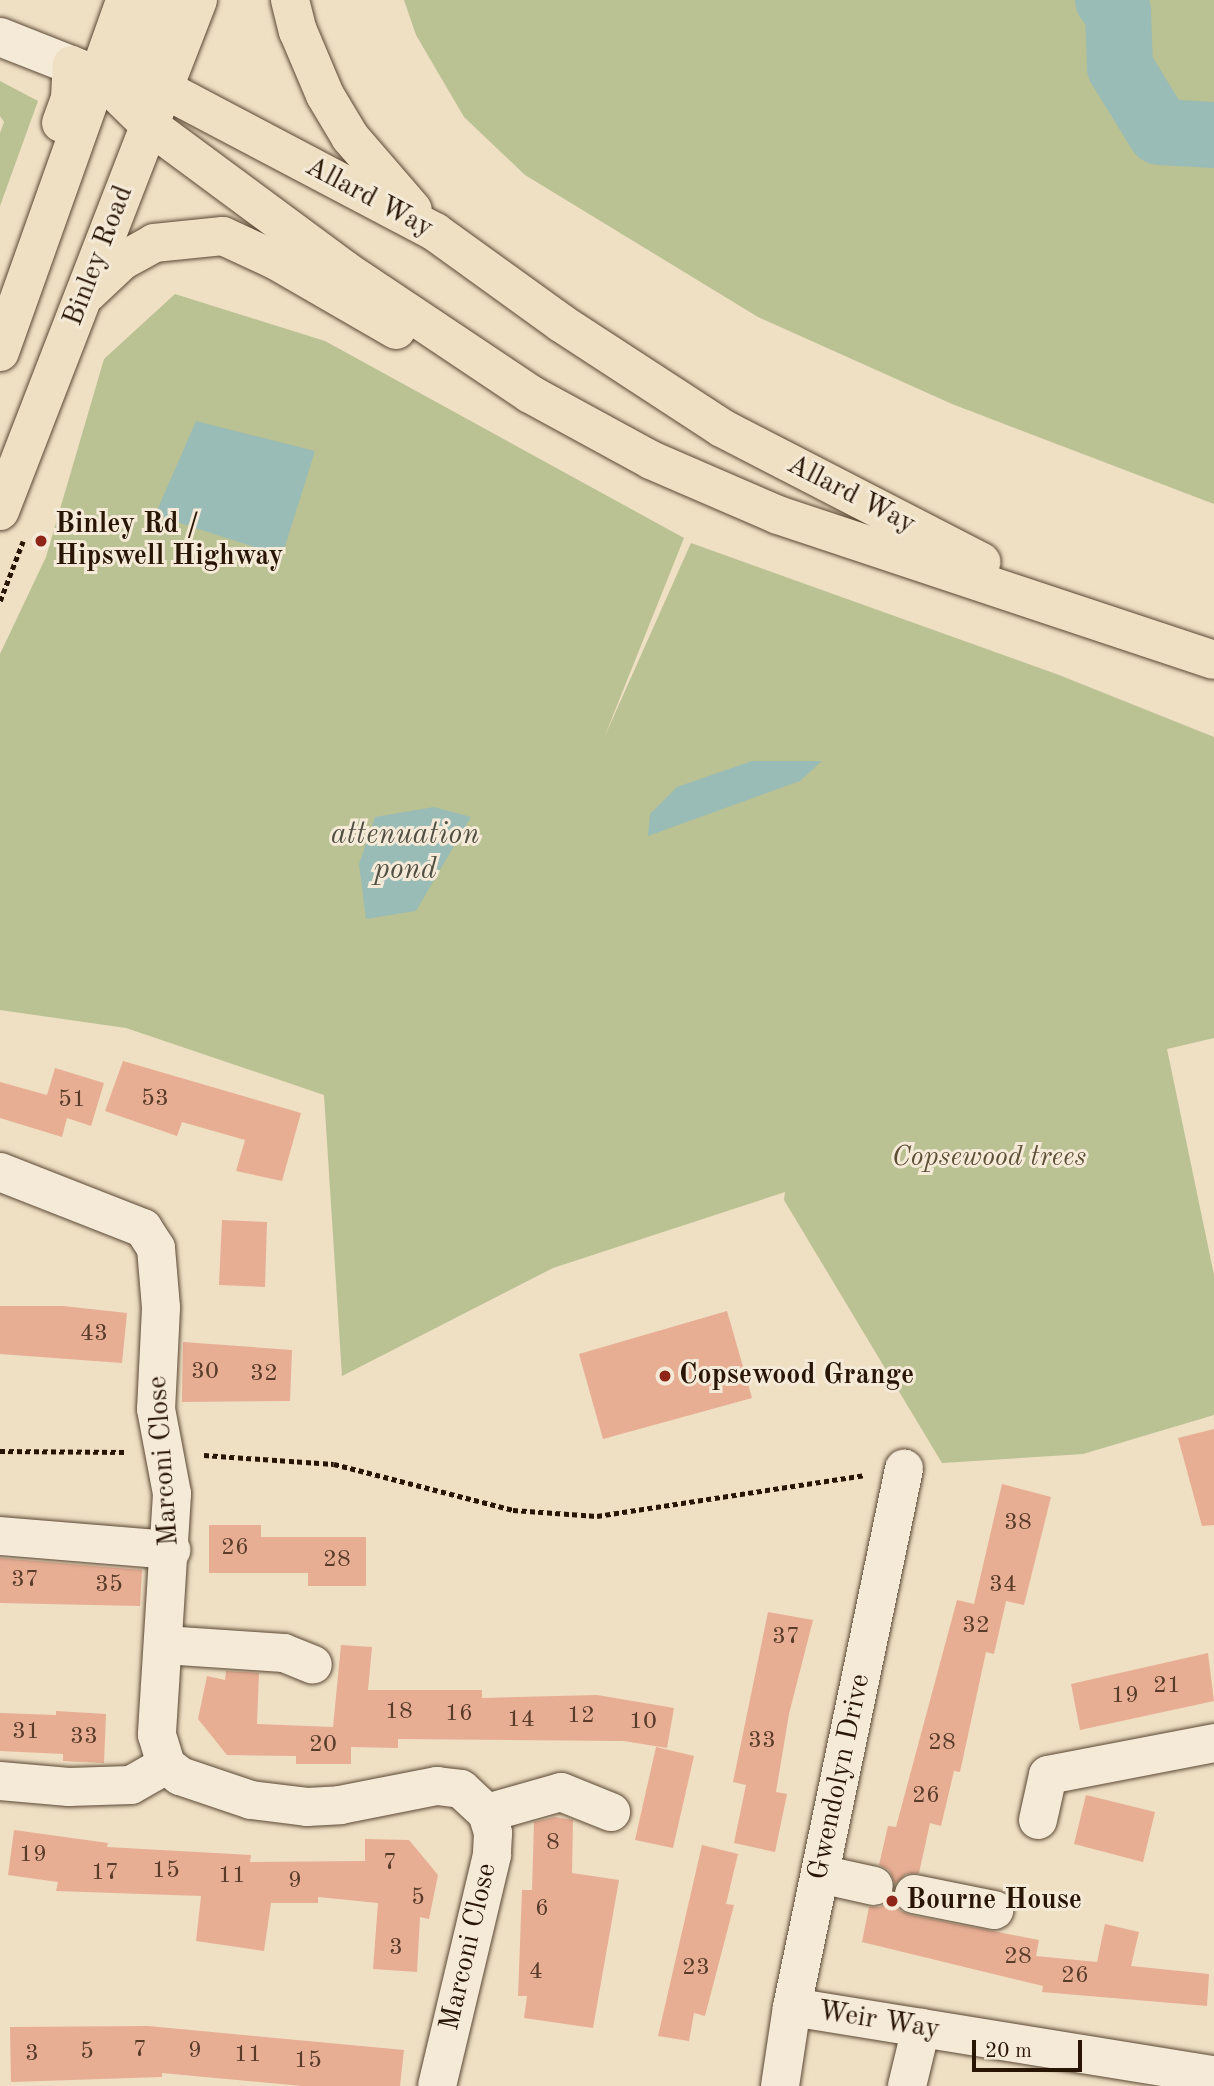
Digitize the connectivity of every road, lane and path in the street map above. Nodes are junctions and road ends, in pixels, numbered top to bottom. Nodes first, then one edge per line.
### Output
1 (125, 0) edge
2 (162, 0) edge
3 (198, 0) edge
4 (290, 0) edge
5 (0, 37) edge
6 (85, 71) junction
7 (162, 89) junction
8 (149, 125) junction
9 (435, 232) junction
10 (83, 299) junction
11 (0, 300) edge
12 (0, 352) edge
13 (530, 394) junction
14 (0, 511) edge
15 (1089, 617) junction
16 (1214, 660) edge
17 (0, 1172) edge
18 (0, 1451) edge
19 (161, 1452) junction
20 (904, 1469) joint
21 (0, 1536) edge
22 (171, 1550) junction
23 (164, 1645) junction
24 (313, 1665) dead end
25 (1214, 1743) edge
26 (166, 1765) junction
27 (0, 1781) edge
28 (611, 1812) dead end
29 (487, 1814) junction
30 (1038, 1820) dead end
31 (820, 1874) junction
32 (874, 1886) dead end
33 (914, 1894) dead end
34 (994, 1910) dead end
35 (792, 2007) junction
36 (921, 2028) junction
37 (1214, 2075) edge
38 (437, 2086) edge
39 (780, 2086) edge
40 (908, 2086) edge

1 - 6 main road
2 - 6 main road
3 - 7 main road, Binley Road
4 - 9 main road
5 - 6 street
6 - 7 main road, Allard Way
6 - 8 main road, Allard Way
6 - 11 main road
6 - 12 main road
7 - 8 main road, Binley Road
7 - 9 main road, Allard Way
8 - 10 main road, Binley Road
8 - 13 main road, Allard Way
9 - 15 main road, Allard Way
10 - 13 main road, Allard Way
10 - 14 main road, Binley Road
13 - 15 main road, Allard Way
15 - 16 main road, Allard Way
17 - 19 street, Marconi Close
18 - 19 path
19 - 20 path
19 - 22 street, Marconi Close
20 - 31 street, Gwendolyn Drive
21 - 22 street
22 - 23 street, Marconi Close
23 - 24 street
23 - 26 street, Marconi Close
25 - 30 street
26 - 27 street
26 - 29 street
28 - 29 street
29 - 38 street, Marconi Close
31 - 32 street
31 - 35 street, Gwendolyn Drive
33 - 34 street
35 - 36 street, Weir Way
35 - 39 street, Gwendolyn Drive
36 - 37 street, Weir Way
36 - 40 street

